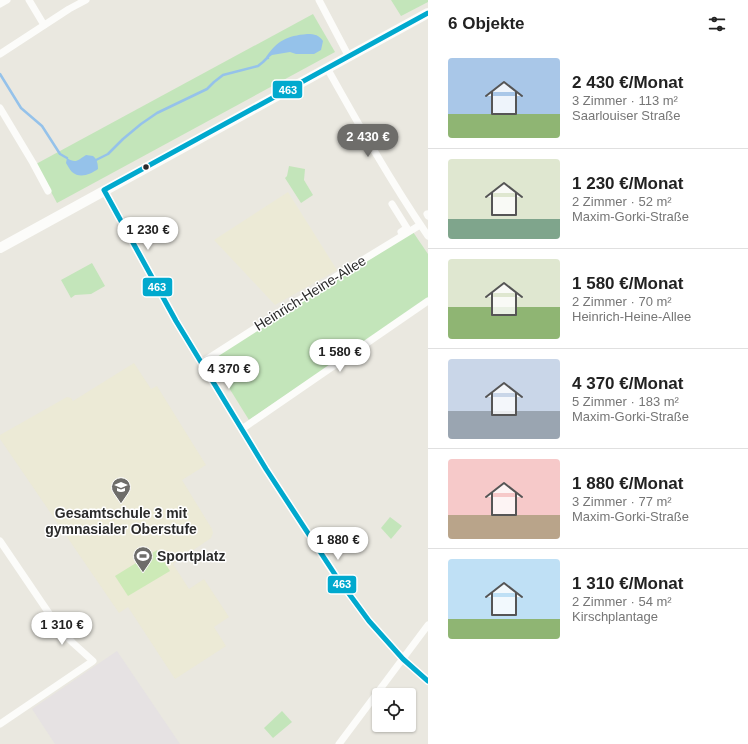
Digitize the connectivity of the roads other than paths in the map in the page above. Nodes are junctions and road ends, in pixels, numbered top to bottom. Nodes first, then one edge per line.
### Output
1 (7, 0) edge
2 (29, 0) edge
3 (86, 0) edge
4 (319, 0) edge
5 (0, 4) edge
6 (428, 13) edge
7 (44, 25) junction
8 (0, 54) edge
9 (348, 57) junction
10 (327, 68) junction
11 (0, 108) edge
12 (104, 190) junction
13 (48, 191) dead end
14 (392, 204) dead end
15 (420, 225) junction
16 (428, 236) edge
17 (395, 241) junction
18 (0, 248) edge
19 (428, 301) edge
20 (201, 363) junction
21 (242, 429) junction
22 (0, 541) edge
23 (428, 625) edge
24 (402, 659) junction
25 (428, 681) edge
26 (0, 724) edge
27 (338, 744) edge

1 - 5 street
2 - 7 street
3 - 7 street
4 - 9 street
6 - 9 street
7 - 8 street
9 - 10 street
10 - 12 street
10 - 15 street
11 - 13 street
12 - 18 street
12 - 20 street
14 - 17 street
15 - 16 street
15 - 17 street, Heinrich-Heine-Allee
17 - 20 street, Heinrich-Heine-Allee
19 - 21 street
20 - 21 street
21 - 24 street
22 - 26 street
23 - 24 street
24 - 25 street
24 - 27 street

